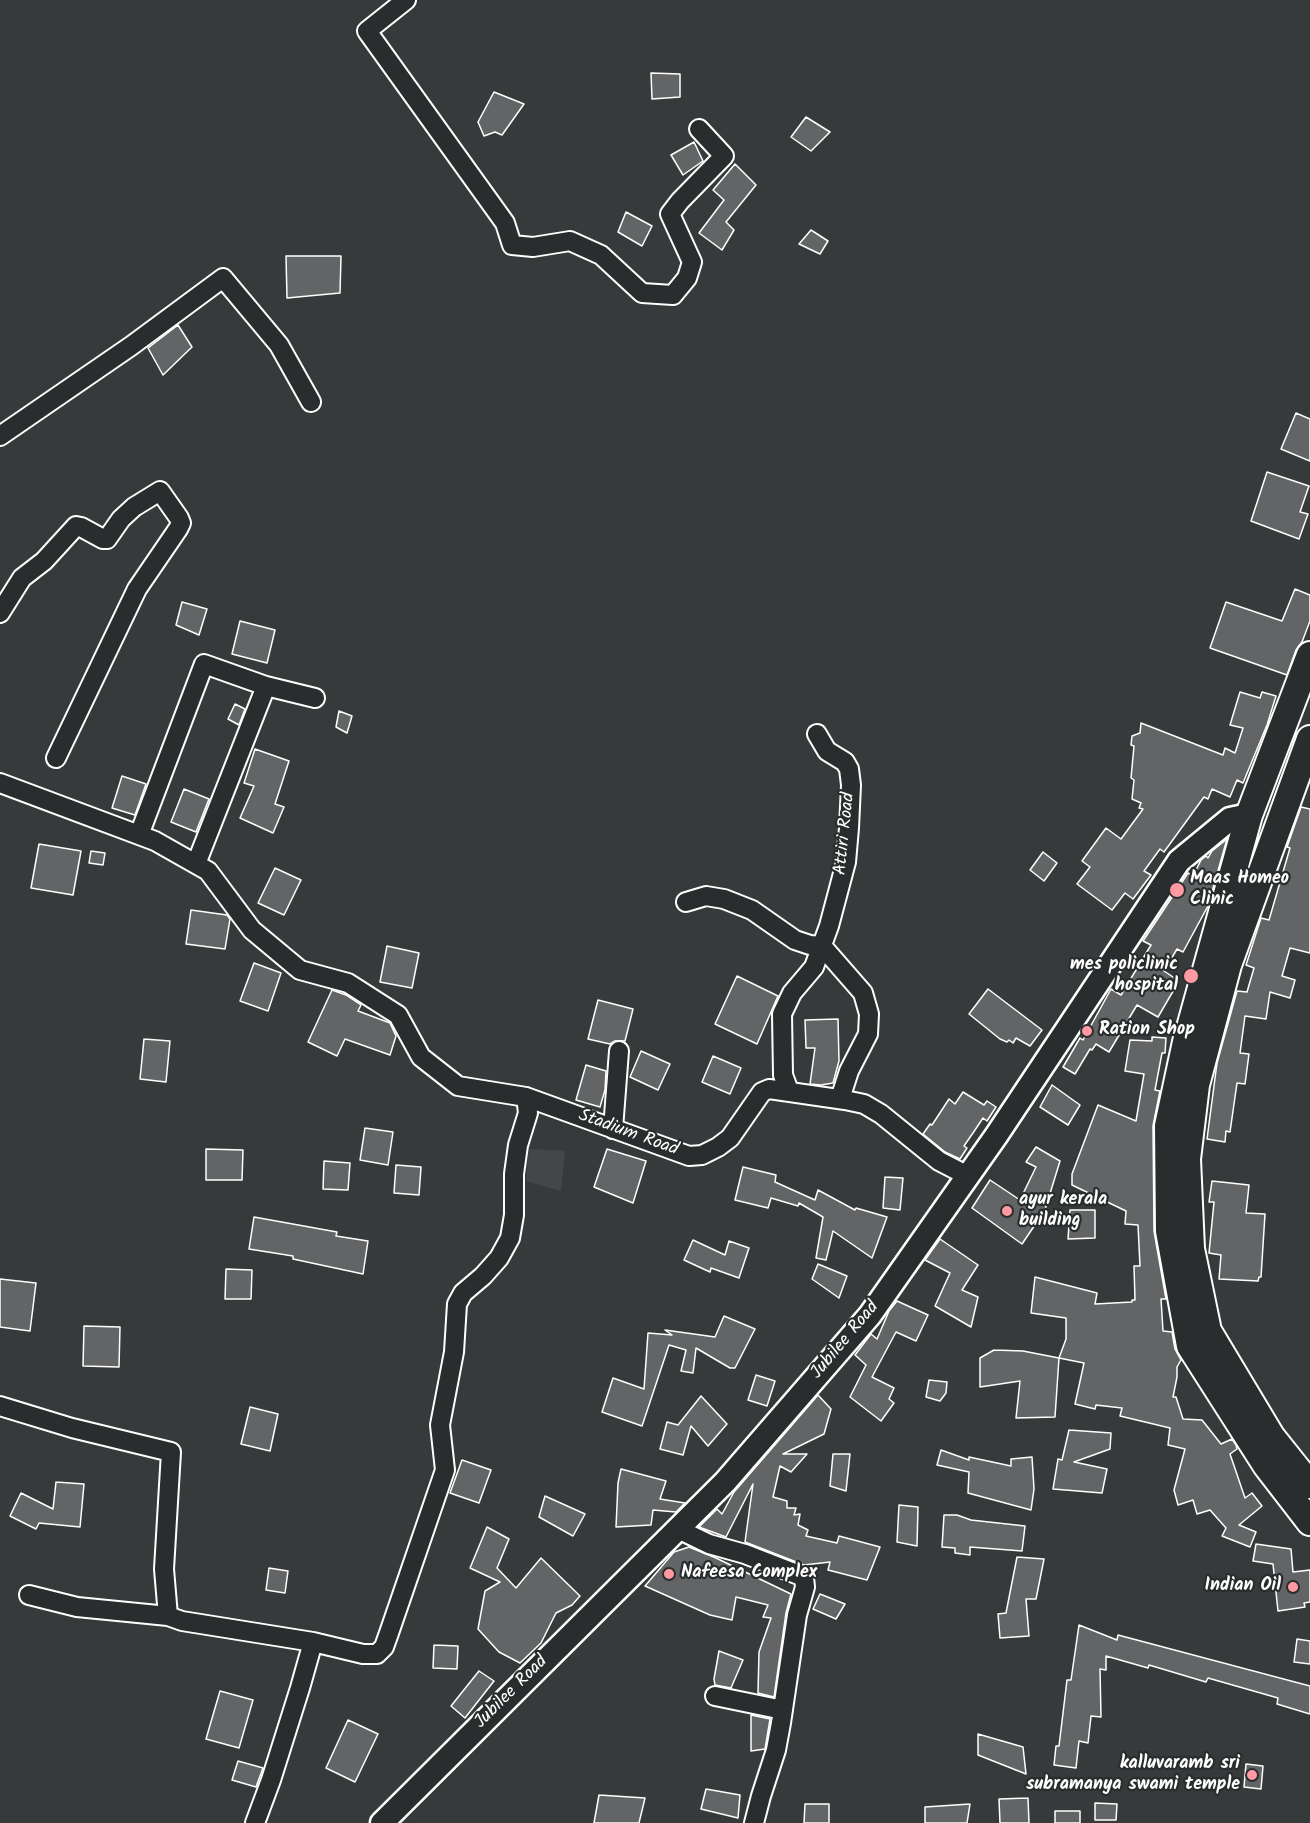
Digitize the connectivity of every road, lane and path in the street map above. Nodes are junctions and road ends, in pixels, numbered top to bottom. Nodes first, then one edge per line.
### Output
1 (406, 0) edge
2 (699, 129) dead end
3 (311, 402) dead end
4 (0, 436) edge
5 (0, 613) edge
6 (1310, 655) edge
7 (266, 686) junction
8 (315, 698) dead end
9 (817, 734) dead end
10 (1310, 739) edge
11 (56, 758) dead end
12 (1305, 774) edge
13 (0, 783) edge
14 (1249, 815) junction
15 (1279, 828) junction
16 (139, 835) junction
17 (196, 864) junction
18 (686, 902) dead end
19 (822, 946) junction
20 (619, 1051) dead end
21 (789, 1092) junction
22 (526, 1097) junction
23 (840, 1099) junction
24 (613, 1129) junction
25 (968, 1176) junction
26 (0, 1406) edge
27 (1310, 1485) edge
28 (1310, 1522) edge
29 (678, 1529) junction
30 (29, 1595) dead end
31 (168, 1617) junction
32 (313, 1642) junction
33 (715, 1695) dead end
34 (783, 1710) junction
35 (255, 1823) edge
36 (382, 1823) edge
37 (754, 1823) edge

1 - 2 street
3 - 4 street
5 - 11 street
6 - 14 highway
7 - 8 street
7 - 16 street
7 - 17 street
9 - 19 street, Attiri Road
10 - 12 highway
12 - 15 highway
13 - 16 street, Stadium Road
14 - 15 highway
14 - 25 main road, Jubilee Road
14 - 28 highway
15 - 27 highway
16 - 17 street, Stadium Road
17 - 22 street, Stadium Road
18 - 19 street
19 - 21 street, Attiri Road
19 - 23 street
20 - 24 street
21 - 23 street, Stadium Road
21 - 24 street, Stadium Road
22 - 24 street, Stadium Road
22 - 32 street
23 - 25 street, Stadium Road
25 - 29 main road, Jubilee Road
26 - 31 street
29 - 34 street
29 - 36 main road, Jubilee Road
30 - 31 street
31 - 32 street
32 - 35 street
33 - 34 street
34 - 37 street

